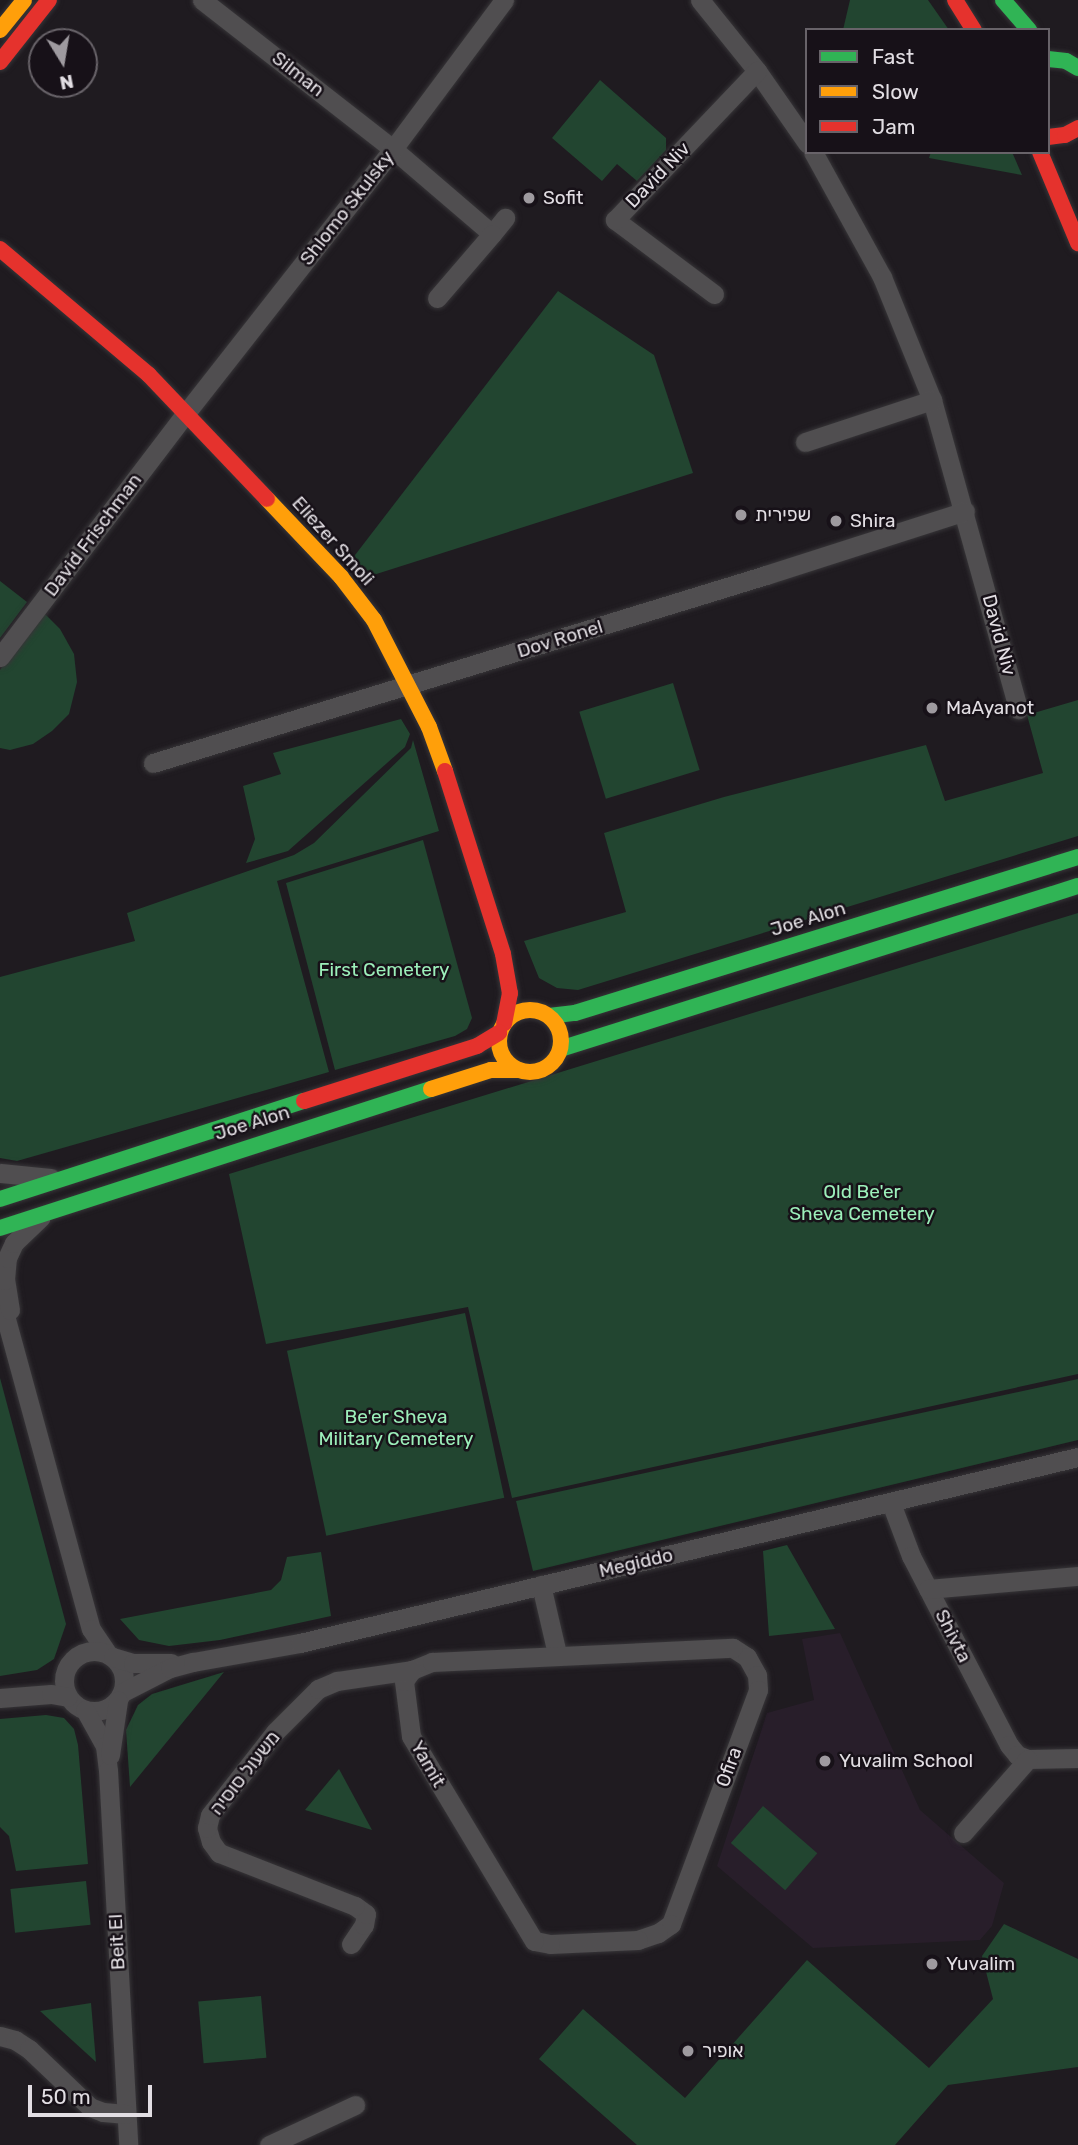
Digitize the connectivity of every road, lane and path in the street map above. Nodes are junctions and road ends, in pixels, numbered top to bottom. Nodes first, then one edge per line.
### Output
1 (24, 0) edge
2 (49, 0) edge
3 (202, 0) edge
4 (504, 0) edge
5 (699, 0) edge
6 (955, 0) edge
7 (1003, 0) edge
8 (973, 28) edge
9 (1027, 28) edge
10 (0, 30) edge
11 (0, 62) edge
12 (757, 71) junction
13 (1078, 128) edge
14 (1050, 137) edge
15 (805, 140) edge
16 (393, 149) junction
17 (814, 154) edge
18 (1041, 154) edge
19 (505, 218) dead end
20 (492, 234) junction
21 (1078, 243) edge
22 (3, 253) edge
23 (713, 294) dead end
24 (437, 298) dead end
25 (932, 400) junction
26 (186, 413) junction
27 (805, 442) dead end
28 (965, 511) junction
29 (0, 657) edge
30 (409, 685) junction
31 (1018, 709) dead end
32 (153, 763) dead end
33 (1078, 857) edge
34 (1078, 886) edge
35 (498, 939) junction
36 (545, 1014) junction
37 (502, 1028) junction
38 (560, 1049) junction
39 (518, 1070) junction
40 (0, 1174) edge
41 (59, 1178) junction
42 (0, 1199) edge
43 (47, 1211) junction
44 (0, 1228) edge
45 (0, 1297) edge
46 (19, 1359) junction
47 (1078, 1457) edge
48 (891, 1503) junction
49 (1078, 1576) edge
50 (541, 1585) junction
51 (928, 1589) junction
52 (84, 1604) junction
53 (557, 1654) junction
54 (110, 1655) junction
55 (193, 1662) junction
56 (71, 1663) junction
57 (412, 1670) junction
58 (121, 1696) junction
59 (2, 1697) edge
60 (68, 1697) junction
61 (85, 1710) junction
62 (1078, 1758) edge
63 (1028, 1759) junction
64 (108, 1770) junction
65 (963, 1833) dead end
66 (534, 1941) joint
67 (351, 1944) dead end
68 (0, 2036) edge
69 (355, 2105) dead end
70 (126, 2114) junction
71 (128, 2145) edge
72 (269, 2145) edge

1 - 10 main road
2 - 11 main road
3 - 16 street, Silman
4 - 16 street, Shlomo Skulsky
5 - 12 street
6 - 8 main road
7 - 9 main road
12 - 15 street
12 - 23 street, David Niv
13 - 14 main road
16 - 20 street, Silman
16 - 26 street, Shlomo Skulsky
17 - 25 street, David Niv
18 - 21 main road
19 - 20 street
20 - 24 street
22 - 26 main road, Eliezer Smoli
25 - 27 street
25 - 28 street, David Niv
26 - 29 street, David Frischman
26 - 30 main road, Eliezer Smoli
28 - 30 street, Dov Ronel
28 - 31 street, David Niv
30 - 32 street, Dov Ronel
30 - 35 main road, Eliezer Smoli
33 - 36 main road, Joe Alon
34 - 38 main road
35 - 36 main road, Eliezer Smoli
35 - 37 main road, Eliezer Smoli
36 - 37 main road
36 - 38 main road
37 - 39 main road
37 - 41 main road, Joe Alon
38 - 39 main road
39 - 43 main road, Joe Alon
40 - 41 street
41 - 42 main road, Joe Alon
43 - 44 main road, Joe Alon
43 - 46 street
45 - 46 street
46 - 52 street
47 - 48 street, Megiddo
48 - 50 street, Megiddo
48 - 51 street, Shivta
49 - 51 street
50 - 53 street
50 - 55 street, Megiddo
51 - 63 street, Shivta
52 - 54 street
52 - 56 street
53 - 57 street
53 - 66 street, Ofira
54 - 55 street, Megiddo
54 - 56 street
54 - 58 street
55 - 58 street, Megiddo
56 - 59 street
56 - 60 street
57 - 66 street, Yamit
57 - 67 street, משעול סוסיה
58 - 61 street
58 - 64 street, Beit El
59 - 60 street
60 - 61 street
61 - 64 street, Beit El
62 - 63 street
63 - 65 street
64 - 70 street, Beit El
68 - 70 street
69 - 72 street
70 - 71 street, Beit El

